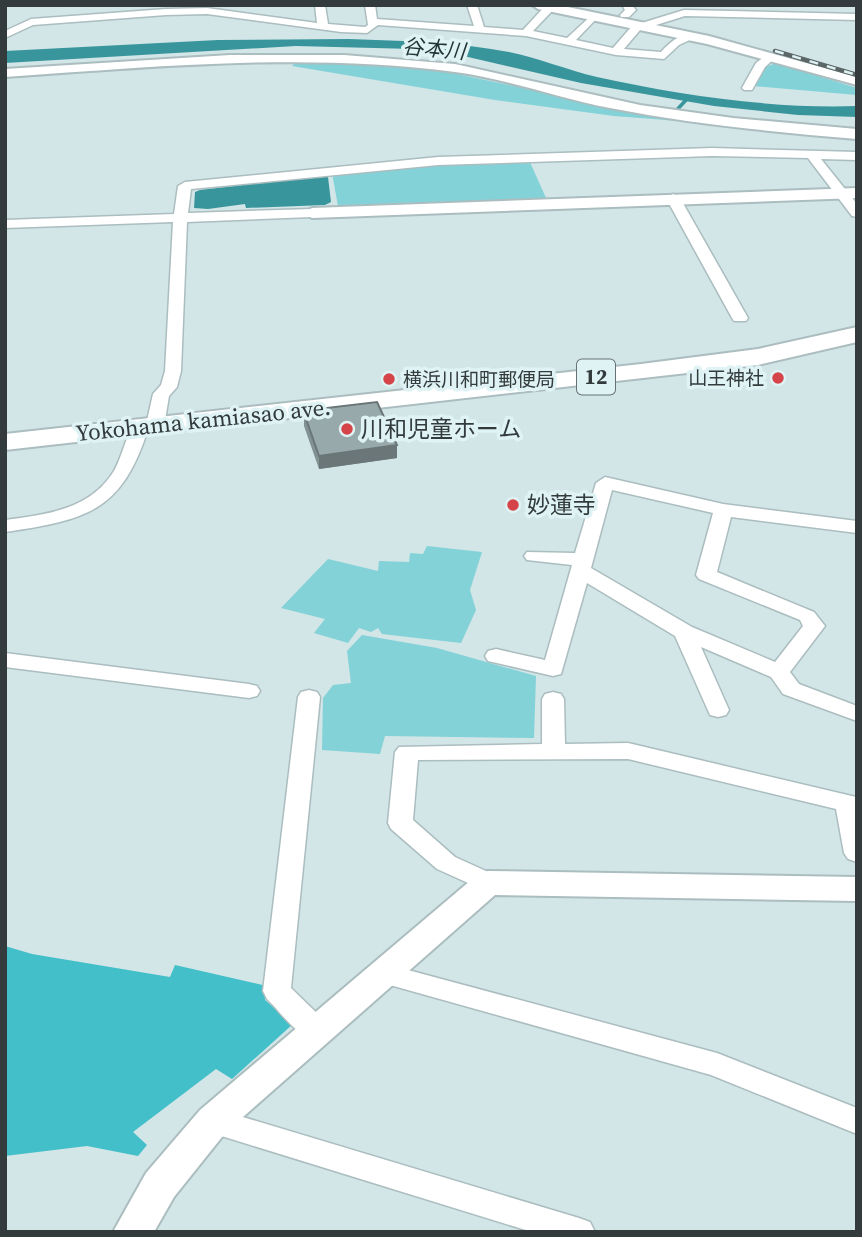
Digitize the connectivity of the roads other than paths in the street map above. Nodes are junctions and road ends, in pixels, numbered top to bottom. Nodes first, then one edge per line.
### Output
1 (47, 5) edge
2 (320, 5) edge
3 (370, 5) edge
4 (472, 5) edge
5 (568, 5) edge
6 (777, 5) edge
7 (828, 5) edge
8 (544, 6) edge
9 (163, 9) edge
10 (681, 9) edge
11 (732, 9) edge
12 (626, 10) edge
13 (118, 12) edge
14 (179, 12) junction
15 (207, 13) edge
16 (787, 15) junction
17 (594, 16) junction
18 (840, 17) junction
19 (857, 17) edge
20 (74, 18) junction
21 (58, 19) junction
22 (663, 21) junction
23 (373, 22) junction
24 (181, 24) dead end
25 (643, 25) junction
26 (142, 26) dead end
27 (323, 28) junction
28 (481, 29) junction
29 (526, 33) junction
30 (7, 34) edge
31 (691, 36) junction
32 (568, 43) junction
33 (773, 46) junction
34 (615, 52) junction
35 (5, 73) edge
36 (857, 81) edge
37 (748, 88) dead end
38 (857, 134) edge
39 (811, 154) junction
40 (857, 156) edge
41 (849, 193) edge
42 (673, 198) junction
43 (312, 213) joint
44 (857, 213) edge
45 (181, 217) junction
46 (5, 224) edge
47 (740, 318) dead end
48 (857, 334) edge
49 (147, 427) junction
50 (5, 442) edge
51 (723, 510) junction
52 (5, 526) edge
53 (857, 527) edge
54 (534, 556) dead end
55 (584, 565) junction
56 (684, 632) junction
57 (496, 656) dead end
58 (5, 660) edge
59 (779, 672) junction
60 (249, 691) dead end
61 (309, 697) dead end
62 (553, 699) dead end
63 (718, 710) dead end
64 (857, 714) edge
65 (554, 752) junction
66 (857, 853) edge
67 (488, 883) junction
68 (857, 889) edge
69 (382, 973) junction
70 (317, 1030) junction
71 (213, 1121) junction
72 (857, 1121) edge
73 (133, 1232) edge
74 (579, 1232) edge

1 - 21 street
2 - 27 street
3 - 23 street
4 - 28 street
5 - 12 street
6 - 16 street
7 - 18 street
8 - 17 street
8 - 29 street
9 - 13 street
9 - 14 street
10 - 11 street
10 - 22 street
11 - 16 street
12 - 22 street
13 - 20 street
13 - 26 street
14 - 15 street
14 - 24 street
15 - 27 street
16 - 18 street
17 - 25 street
17 - 32 street
18 - 19 street
20 - 21 street
20 - 30 street
21 - 30 street
22 - 25 street
22 - 33 street
23 - 27 street
23 - 28 street
25 - 31 street
25 - 34 street
28 - 29 street
29 - 32 street
31 - 33 street
31 - 34 street
32 - 34 street
33 - 36 street
33 - 37 street
35 - 38 street
39 - 40 street
39 - 41 street
39 - 45 street
41 - 42 street
41 - 44 street
42 - 43 street
42 - 47 street
43 - 45 street
45 - 46 street
45 - 49 street
48 - 49 main road, Yokohama kamiasao ave. / 12
49 - 50 main road, Yokohama kamiasao ave. / 12
49 - 52 street
51 - 53 street
51 - 55 street
51 - 59 street
54 - 55 street
55 - 56 street
55 - 57 street
56 - 59 street
56 - 63 street
58 - 60 street
59 - 64 street
61 - 70 street
62 - 65 street
65 - 66 street
65 - 67 street
67 - 68 street
67 - 69 street
69 - 70 street
69 - 72 street
70 - 71 street
71 - 73 street
71 - 74 street

